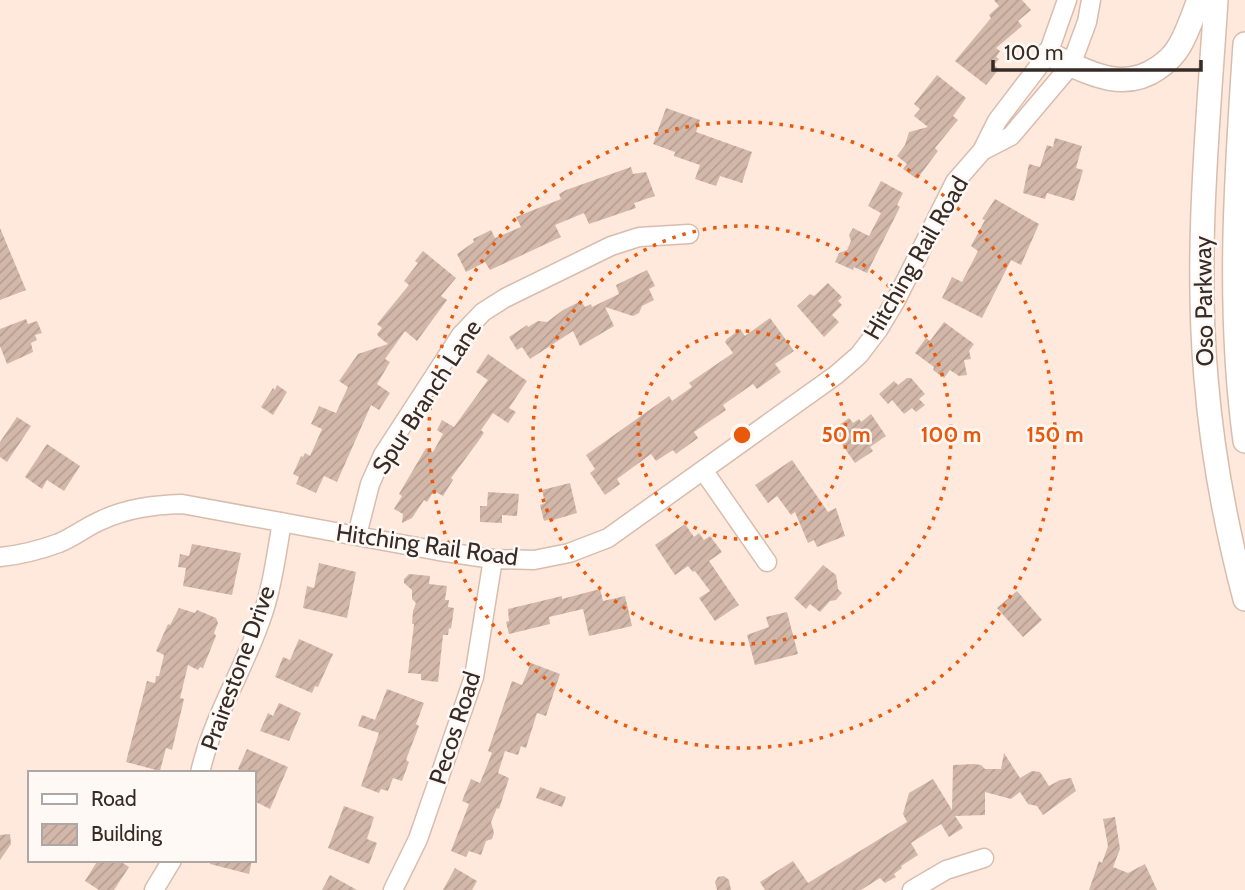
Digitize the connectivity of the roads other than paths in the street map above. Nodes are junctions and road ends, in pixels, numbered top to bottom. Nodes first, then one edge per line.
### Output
1 (1067, 0) edge
2 (1091, 0) edge
3 (1199, 0) edge
4 (1216, 0) edge
5 (1245, 44) edge
6 (1048, 54) junction
7 (1071, 65) junction
8 (982, 151) junction
9 (690, 234) dead end
10 (1245, 442) edge
11 (703, 471) junction
12 (282, 522) junction
13 (357, 535) junction
14 (0, 557) edge
15 (493, 559) junction
16 (767, 562) dead end
17 (1245, 599) edge
18 (201, 771) edge
19 (984, 858) dead end
20 (171, 862) edge
21 (154, 890) edge
22 (393, 890) edge
23 (912, 890) edge

1 - 6 street, Hitching Rail Road
2 - 7 street, Hitching Rail Road
3 - 7 main road
4 - 17 main road, Oso Parkway
5 - 10 main road, Oso Parkway
6 - 7 main road
6 - 8 street, Hitching Rail Road
7 - 8 street, Hitching Rail Road
8 - 11 street, Hitching Rail Road
9 - 13 street, Spur Branch Lane
11 - 15 street, Hitching Rail Road
11 - 16 street
12 - 13 street, Hitching Rail Road
12 - 14 street, Hitching Rail Road
12 - 18 street, Prairestone Drive
13 - 15 street, Hitching Rail Road
15 - 22 street, Pecos Road
19 - 23 street
20 - 21 street

